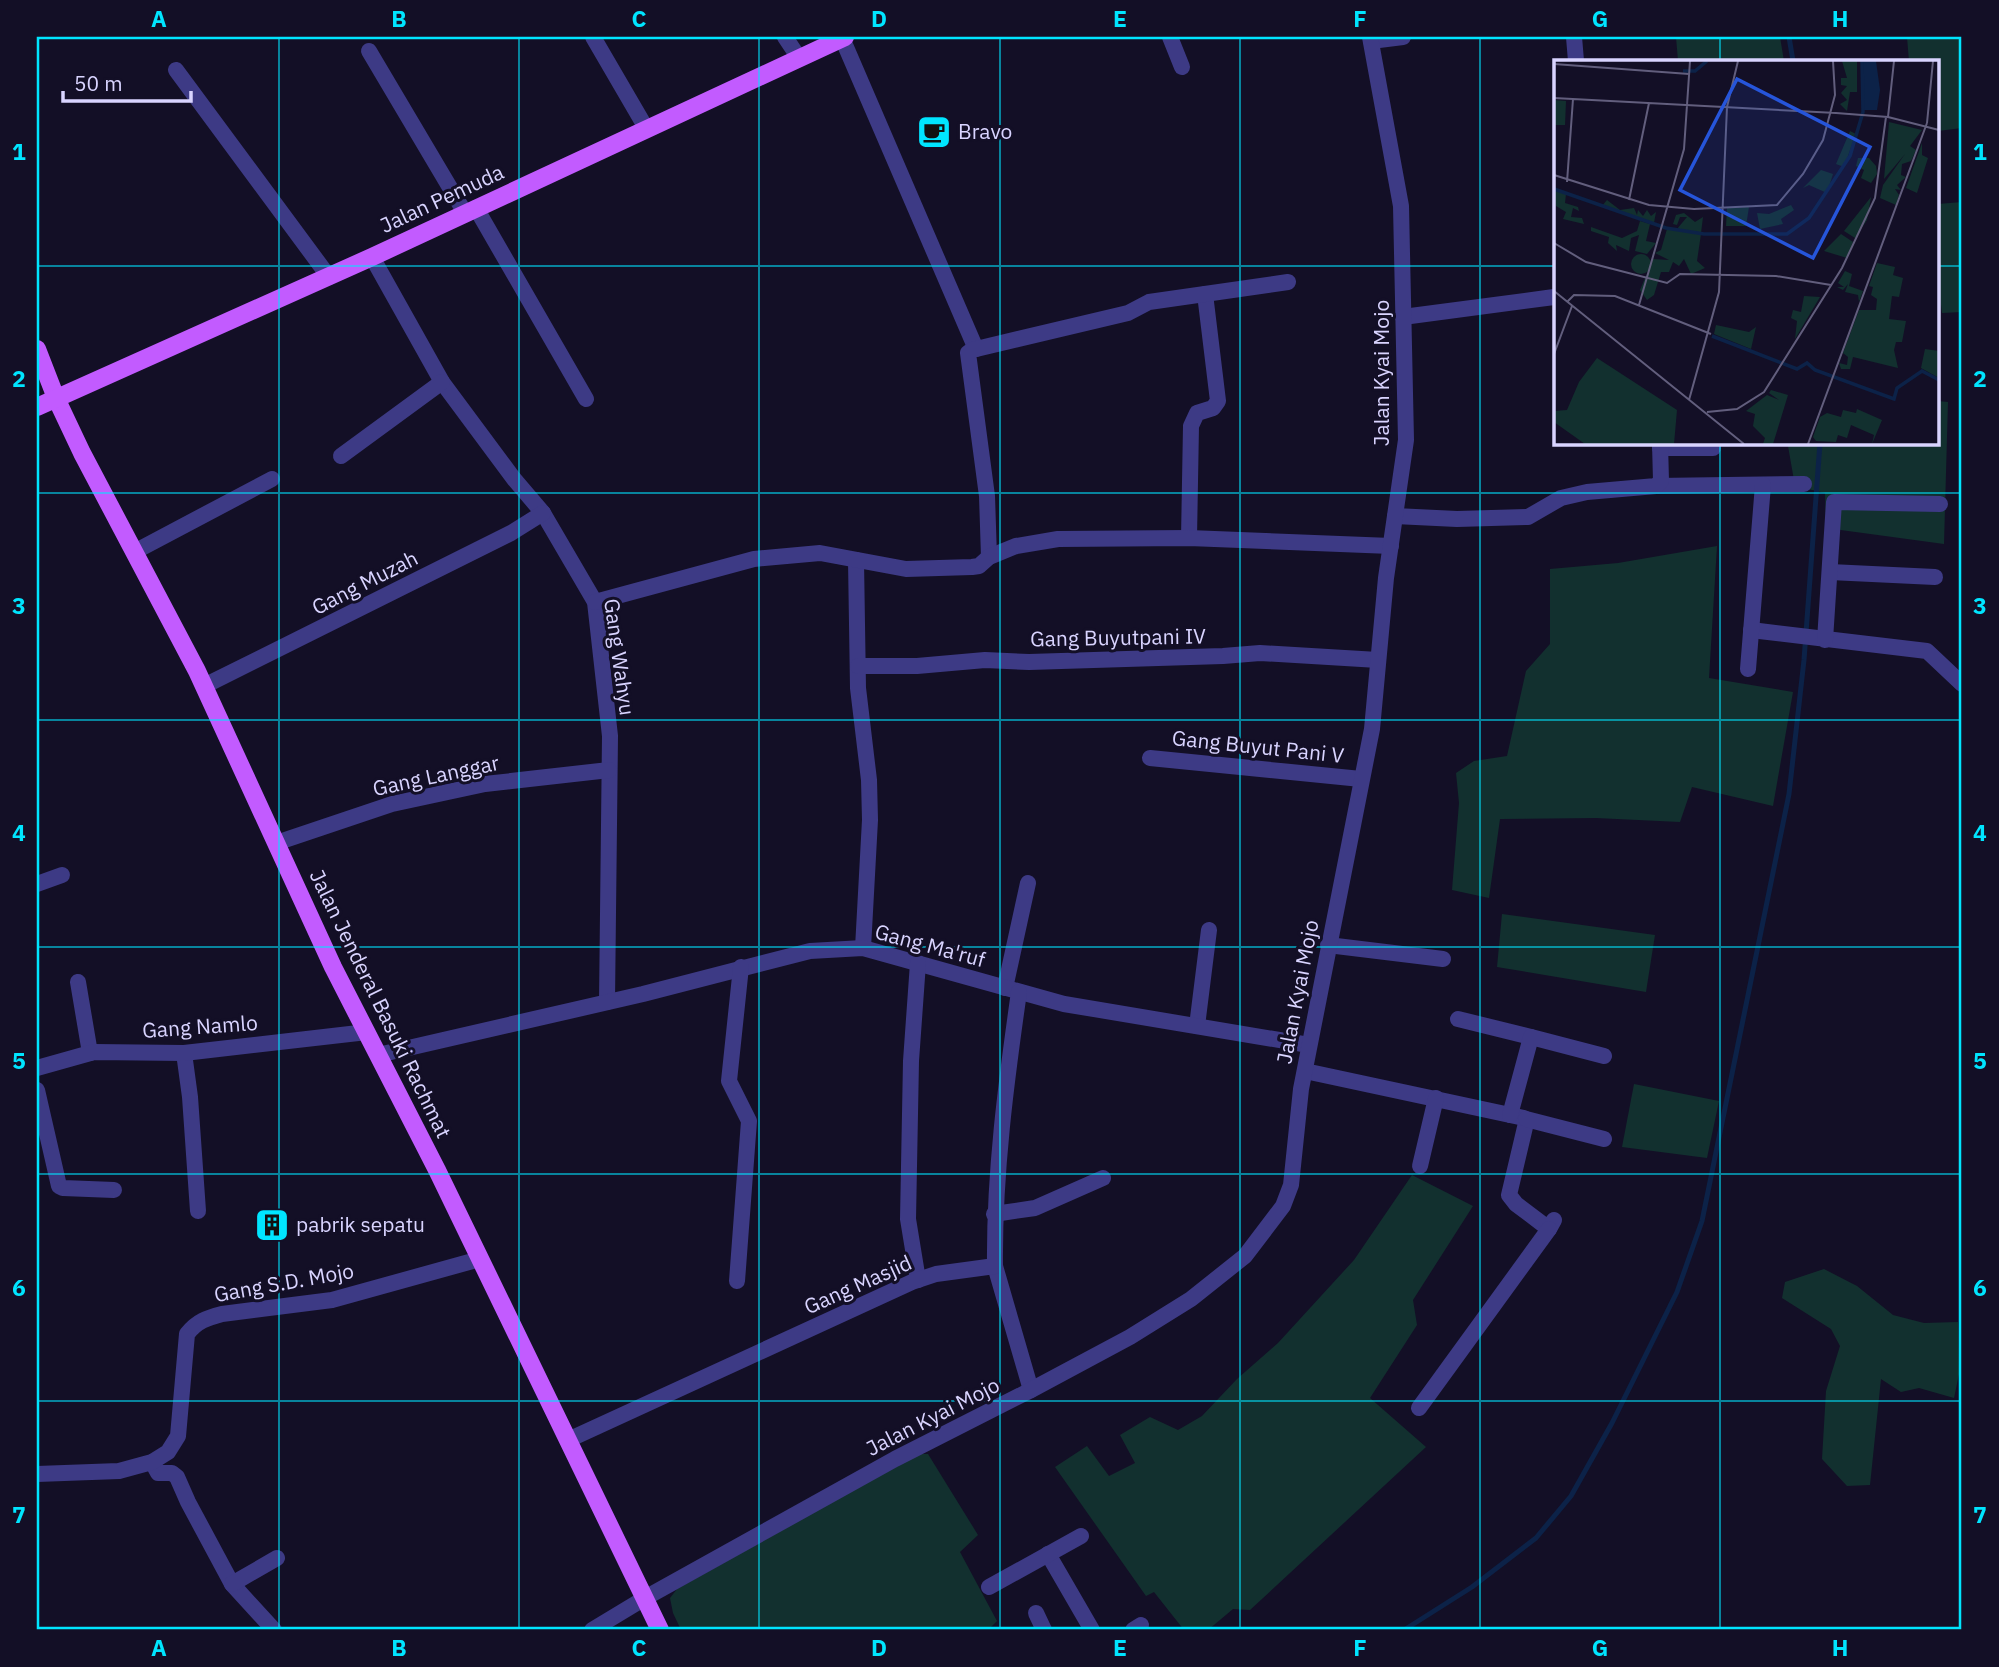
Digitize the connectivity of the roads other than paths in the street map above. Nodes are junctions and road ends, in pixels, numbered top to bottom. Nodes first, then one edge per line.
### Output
1 (593, 37) edge
2 (785, 37) edge
3 (844, 37) edge
4 (1170, 37) edge
5 (1403, 37) edge
6 (1574, 37) edge
7 (1370, 39) edge
8 (369, 51) dead end
9 (799, 58) junction
10 (1576, 60) edge
11 (1182, 67) dead end
12 (176, 70) dead end
13 (646, 128) junction
14 (471, 211) junction
15 (372, 257) junction
16 (329, 277) junction
17 (1288, 282) dead end
18 (1205, 294) junction
19 (1554, 297) dead end
20 (1403, 317) junction
21 (37, 349) edge
22 (976, 349) junction
23 (442, 382) junction
24 (56, 398) junction
25 (586, 399) dead end
26 (37, 407) edge
27 (1660, 446) edge
28 (1713, 448) dead end
29 (341, 456) dead end
30 (272, 479) dead end
31 (1804, 484) dead end
32 (1763, 485) junction
33 (1656, 486) junction
34 (1940, 504) dead end
35 (542, 513) junction
36 (1395, 516) junction
37 (1189, 538) junction
38 (1391, 546) junction
39 (135, 551) junction
40 (989, 557) junction
41 (856, 560) junction
42 (1830, 572) junction
43 (1935, 577) dead end
44 (595, 602) junction
45 (1751, 630) junction
46 (1820, 638) junction
47 (1378, 660) junction
48 (858, 666) junction
49 (1748, 669) dead end
50 (1962, 684) edge
51 (204, 686) junction
52 (1150, 758) dead end
53 (609, 769) junction
54 (1361, 779) junction
55 (276, 843) junction
56 (62, 876) dead end
57 (1028, 883) dead end
58 (37, 884) edge
59 (1209, 930) dead end
60 (1328, 945) junction
61 (863, 948) junction
62 (1443, 959) dead end
63 (918, 964) junction
64 (741, 967) junction
65 (79, 982) dead end
66 (1012, 990) junction
67 (607, 1002) junction
68 (1458, 1019) dead end
69 (1197, 1026) junction
70 (367, 1032) junction
71 (1531, 1037) junction
72 (1309, 1045) junction
73 (90, 1053) junction
74 (184, 1053) junction
75 (378, 1055) junction
76 (1604, 1056) dead end
77 (37, 1068) edge
78 (1306, 1071) junction
79 (37, 1090) edge
80 (1436, 1098) junction
81 (1518, 1117) junction
82 (1604, 1139) dead end
83 (1420, 1166) dead end
84 (1103, 1178) dead end
85 (114, 1190) dead end
86 (198, 1211) dead end
87 (994, 1214) junction
88 (480, 1259) junction
89 (995, 1266) junction
90 (918, 1280) junction
91 (737, 1281) dead end
92 (1031, 1391) junction
93 (1419, 1408) dead end
94 (568, 1440) junction
95 (152, 1462) junction
96 (37, 1474) edge
97 (1081, 1536) dead end
98 (1048, 1554) junction
99 (277, 1558) dead end
100 (232, 1584) junction
101 (989, 1587) dead end
102 (645, 1598) junction
103 (1036, 1613) dead end
104 (274, 1630) edge
105 (592, 1630) edge
106 (660, 1630) edge
107 (1044, 1630) edge
108 (1092, 1630) edge

1 - 13 street
2 - 9 street
3 - 9 main road, Jalan Pemuda
3 - 22 street
4 - 11 street
5 - 7 street
6 - 10 street
7 - 20 street, Jalan Kyai Mojo
8 - 14 street
9 - 13 main road, Jalan Pemuda
12 - 16 street
13 - 14 main road, Jalan Pemuda
14 - 15 main road, Jalan Pemuda
14 - 25 street
15 - 16 main road, Jalan Pemuda
15 - 23 street, Gang Wahyu
16 - 24 main road, Jalan Pemuda
17 - 18 street
18 - 22 street
18 - 37 street
19 - 20 street
20 - 36 street, Jalan Kyai Mojo
21 - 24 main road, Jalan Jenderal Basuki Rachmat
22 - 40 street
23 - 29 street
23 - 35 street, Gang Wahyu
24 - 26 main road, Jalan Pemuda
24 - 39 main road, Jalan Jenderal Basuki Rachmat
27 - 28 street
27 - 33 street
30 - 39 street
31 - 32 street
32 - 33 street
32 - 45 street
33 - 36 street
34 - 42 street
35 - 44 street, Gang Wahyu
35 - 51 street, Gang Muzah
36 - 38 street, Jalan Kyai Mojo
37 - 38 street
37 - 40 street
38 - 47 street, Jalan Kyai Mojo
39 - 51 main road, Jalan Jenderal Basuki Rachmat
40 - 41 street
41 - 44 street
41 - 48 street
42 - 43 street
42 - 46 street
44 - 53 street, Gang Wahyu
45 - 46 street
45 - 49 street
46 - 50 street
47 - 48 street, Gang Buyutpani IV
47 - 54 street, Jalan Kyai Mojo
48 - 61 street
51 - 55 main road, Jalan Jenderal Basuki Rachmat
52 - 54 street, Gang Buyut Pani V
53 - 55 street, Gang Langgar
53 - 67 street, Gang Wahyu
54 - 60 street, Jalan Kyai Mojo
55 - 70 main road, Jalan Jenderal Basuki Rachmat
56 - 58 street
57 - 66 street
59 - 69 street
60 - 62 street
60 - 72 street, Jalan Kyai Mojo
61 - 63 street, Gang Ma'ruf
61 - 64 street, Gang Ma'ruf
63 - 66 street, Gang Ma'ruf
63 - 90 street
64 - 67 street, Gang Ma'ruf
64 - 91 street
65 - 73 street
66 - 69 street, Gang Ma'ruf
66 - 87 street
67 - 75 street, Gang Ma'ruf
68 - 71 street
69 - 72 street, Gang Ma'ruf
70 - 74 street, Gang Namlo
70 - 75 main road, Jalan Jenderal Basuki Rachmat
71 - 76 street
71 - 81 street
72 - 78 street, Jalan Kyai Mojo
73 - 74 street, Gang Namlo
73 - 77 street, Gang Namlo
74 - 86 street
75 - 88 main road, Jalan Jenderal Basuki Rachmat
78 - 80 street
78 - 92 street, Jalan Kyai Mojo
79 - 85 street
80 - 81 street
80 - 83 street
81 - 82 street
81 - 93 street
84 - 87 street
87 - 89 street
88 - 94 main road, Jalan Jenderal Basuki Rachmat
88 - 95 street, Gang S.D. Mojo
89 - 90 street, Gang Masjid
89 - 92 street
90 - 94 street, Gang Masjid
92 - 102 street, Jalan Kyai Mojo
94 - 102 main road, Jalan Jenderal Basuki Rachmat
95 - 96 street, Gang S.D. Mojo
95 - 100 street
97 - 98 street
98 - 101 street
98 - 108 street
99 - 100 street
100 - 104 street
102 - 105 street, Jalan Kyai Mojo
102 - 106 main road, Jalan Jenderal Basuki Rachmat
103 - 107 street

